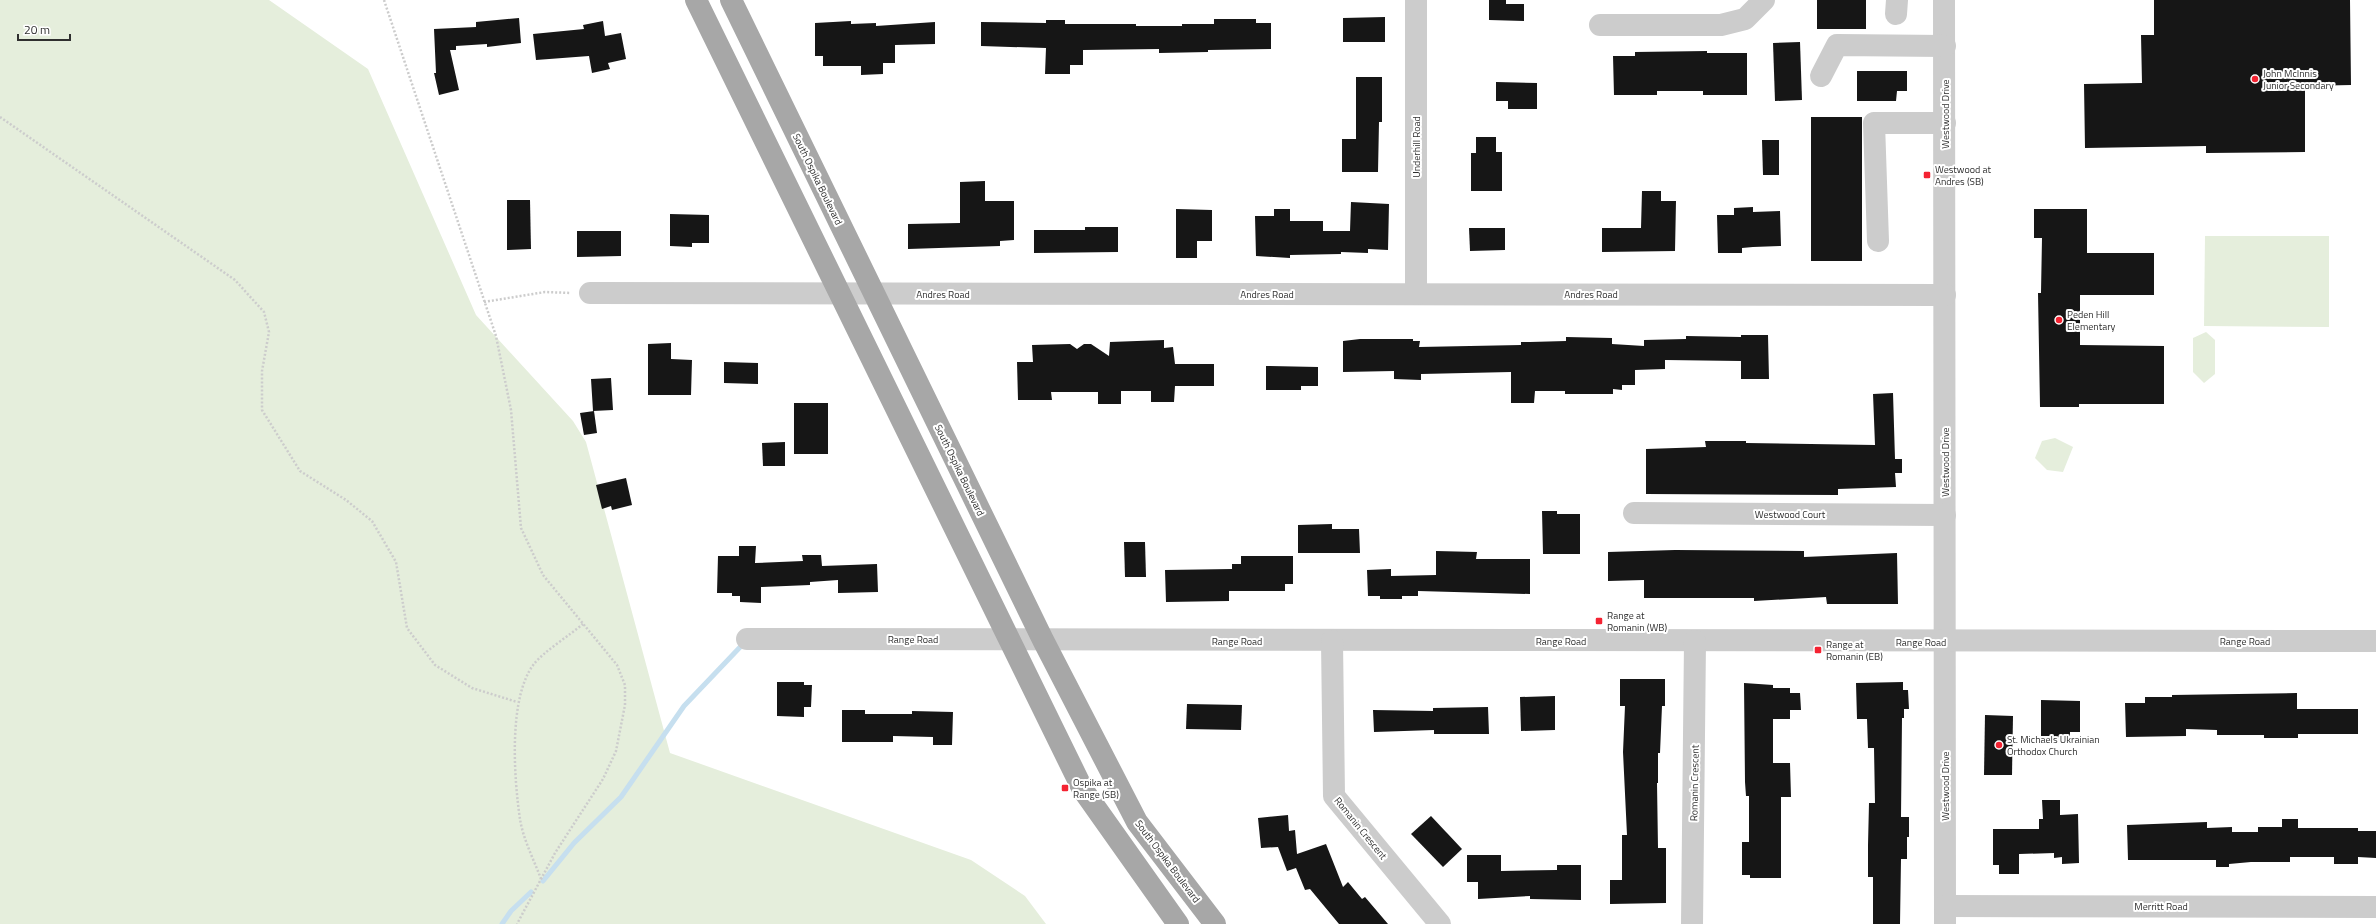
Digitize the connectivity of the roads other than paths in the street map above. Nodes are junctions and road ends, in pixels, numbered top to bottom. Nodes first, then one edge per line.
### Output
1 (696, 0) edge
2 (731, 0) edge
3 (1416, 0) edge
4 (1764, 0) edge
5 (1944, 0) edge
6 (1600, 25) dead end
7 (1945, 46) junction
8 (1821, 76) dead end
9 (1945, 123) junction
10 (1878, 241) dead end
11 (590, 293) road end
12 (840, 293) junction
13 (874, 293) junction
14 (1416, 294) junction
15 (1945, 295) junction
16 (1634, 514) dead end
17 (1945, 515) junction
18 (747, 639) dead end
19 (1009, 640) junction
20 (1043, 640) junction
21 (1332, 641) junction
22 (1695, 641) junction
23 (2376, 641) edge
24 (1945, 642) junction
25 (2376, 907) edge
26 (1945, 915) edge
27 (1178, 924) edge
28 (1215, 924) edge
29 (1440, 924) edge
30 (1692, 924) edge

1 - 12 main road
2 - 13 main road, South Ospika Boulevard
3 - 14 street, Underhill Road
4 - 6 street
5 - 7 street, Westwood Drive
7 - 8 street
7 - 9 street, Westwood Drive
9 - 10 street
9 - 15 street, Westwood Drive
11 - 12 street, Andres Road
12 - 13 street, Andres Road
12 - 19 main road
13 - 14 street, Andres Road
13 - 20 main road, South Ospika Boulevard
14 - 15 street, Andres Road
15 - 17 street, Westwood Drive
16 - 17 street, Westwood Court
17 - 24 street, Westwood Drive
18 - 19 street, Range Road
19 - 20 street, Range Road
19 - 27 main road
20 - 21 street, Range Road
20 - 28 main road, South Ospika Boulevard
21 - 22 street, Range Road
21 - 29 street, Romanin Crescent
22 - 24 street, Range Road
22 - 30 street, Romanin Crescent
23 - 24 street, Range Road
24 - 26 street, Westwood Drive
25 - 26 street, Merritt Road

